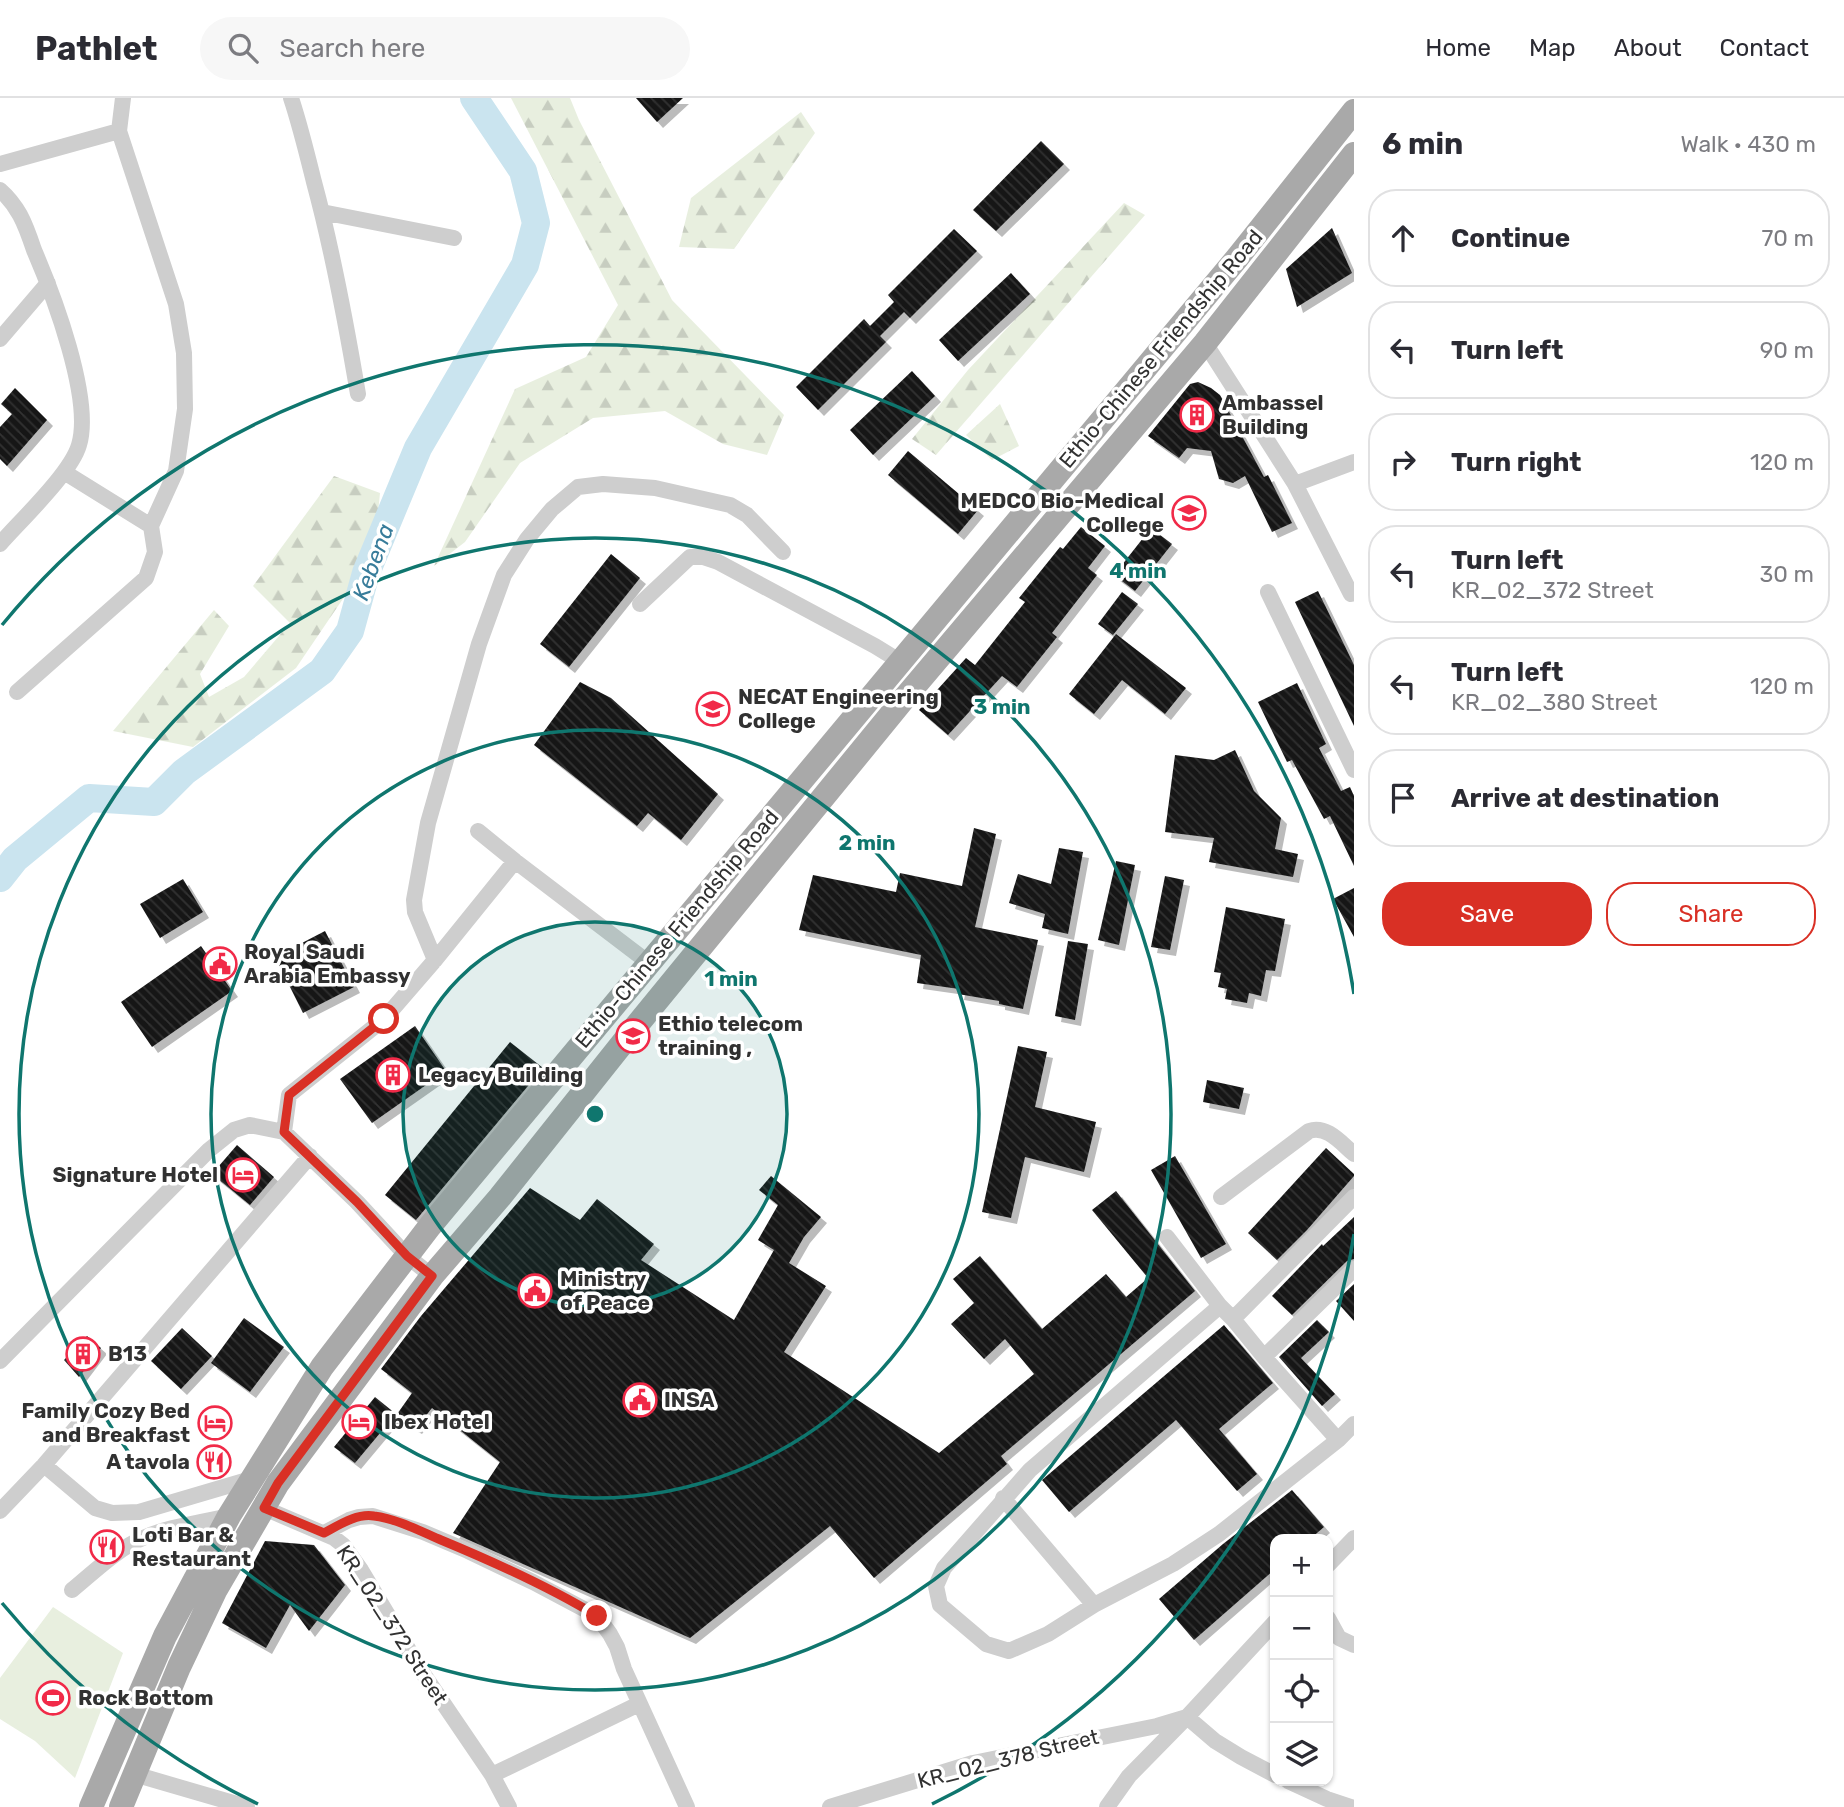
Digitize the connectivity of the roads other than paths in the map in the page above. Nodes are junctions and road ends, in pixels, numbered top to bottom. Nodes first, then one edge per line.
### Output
1 (122, 98) edge
2 (294, 99) edge
3 (1354, 111) edge
4 (119, 131) junction
5 (1354, 154) edge
6 (0, 164) edge
7 (0, 190) edge
8 (322, 212) junction
9 (454, 238) dead end
10 (48, 283) junction
11 (0, 339) edge
12 (1205, 343) junction
13 (358, 394) dead end
14 (1354, 462) edge
15 (64, 472) junction
16 (1295, 484) junction
17 (151, 526) junction
18 (0, 544) edge
19 (783, 552) dead end
20 (1268, 592) dead end
21 (1353, 596) edge
22 (640, 604) dead end
23 (901, 662) junction
24 (880, 685) junction
25 (17, 692) dead end
26 (902, 701) junction
27 (1354, 770) edge
28 (478, 831) dead end
29 (515, 861) junction
30 (435, 960) junction
31 (649, 963) junction
32 (284, 1132) junction
33 (1354, 1154) edge
34 (310, 1156) junction
35 (1221, 1197) dead end
36 (1354, 1197) edge
37 (1167, 1237) dead end
38 (407, 1256) junction
39 (1354, 1269) edge
40 (432, 1276) junction
41 (1220, 1306) junction
42 (1233, 1319) junction
43 (1264, 1357) junction
44 (0, 1360) edge
45 (1354, 1424) edge
46 (1338, 1440) junction
47 (44, 1465) junction
48 (251, 1479) junction
49 (1003, 1498) junction
50 (264, 1508) junction
51 (0, 1511) edge
52 (229, 1516) junction
53 (324, 1533) junction
54 (1354, 1538) edge
55 (1333, 1560) edge
56 (72, 1590) dead end
57 (1094, 1605) junction
58 (1270, 1627) edge
59 (1333, 1627) edge
60 (1354, 1645) edge
61 (639, 1704) junction
62 (1187, 1717) junction
63 (1270, 1772) edge
64 (134, 1774) junction
65 (492, 1775) junction
66 (1296, 1786) edge
67 (1325, 1803) edge
68 (91, 1807) edge
69 (121, 1807) edge
70 (247, 1807) edge
71 (509, 1807) edge
72 (687, 1807) edge
73 (830, 1807) edge
74 (1107, 1807) edge
75 (1351, 1807) edge

1 - 4 street
2 - 8 street
3 - 23 main road, Ethio-Chinese Friendship Road
4 - 6 street
4 - 17 street
5 - 12 main road, Ethio-Chinese Friendship Road
7 - 10 street
8 - 9 street
8 - 13 street
10 - 11 street
10 - 15 street
12 - 16 street
12 - 26 main road, Ethio-Chinese Friendship Road
14 - 16 street
15 - 17 street
15 - 18 street
16 - 21 street
17 - 25 street
19 - 30 street
20 - 27 street
22 - 23 street
23 - 24 main road, Ethio-Chinese Friendship Road
24 - 26 main road
24 - 31 main road, Ethio-Chinese Friendship Road
26 - 40 main road, Ethio-Chinese Friendship Road
28 - 29 street
29 - 30 street
29 - 31 street
30 - 32 street
31 - 38 main road, Ethio-Chinese Friendship Road
32 - 34 street
32 - 44 street
33 - 35 street
34 - 38 street
34 - 47 street
36 - 42 street
37 - 41 street
38 - 40 street
38 - 48 main road, Ethio-Chinese Friendship Road
39 - 43 street
40 - 50 main road, Ethio-Chinese Friendship Road
41 - 42 street
41 - 49 street
42 - 43 street
43 - 46 street
45 - 46 street
46 - 57 street
47 - 48 street
47 - 51 street
48 - 52 main road, Ethio-Chinese Friendship Road
49 - 57 street
49 - 57 street
50 - 53 street, KR_02_372 Street
50 - 64 main road, Ethio-Chinese Friendship Road
52 - 56 street
52 - 68 main road, Ethio-Chinese Friendship Road
53 - 61 street
53 - 65 street, KR_02_372 Street
54 - 55 street
58 - 62 street
59 - 60 street
61 - 65 street
61 - 72 street
62 - 63 street
62 - 73 street, KR_02_378 Street
62 - 74 street
64 - 69 main road, Ethio-Chinese Friendship Road
64 - 70 street
65 - 71 street, KR_02_372 Street
66 - 67 street
67 - 75 street

